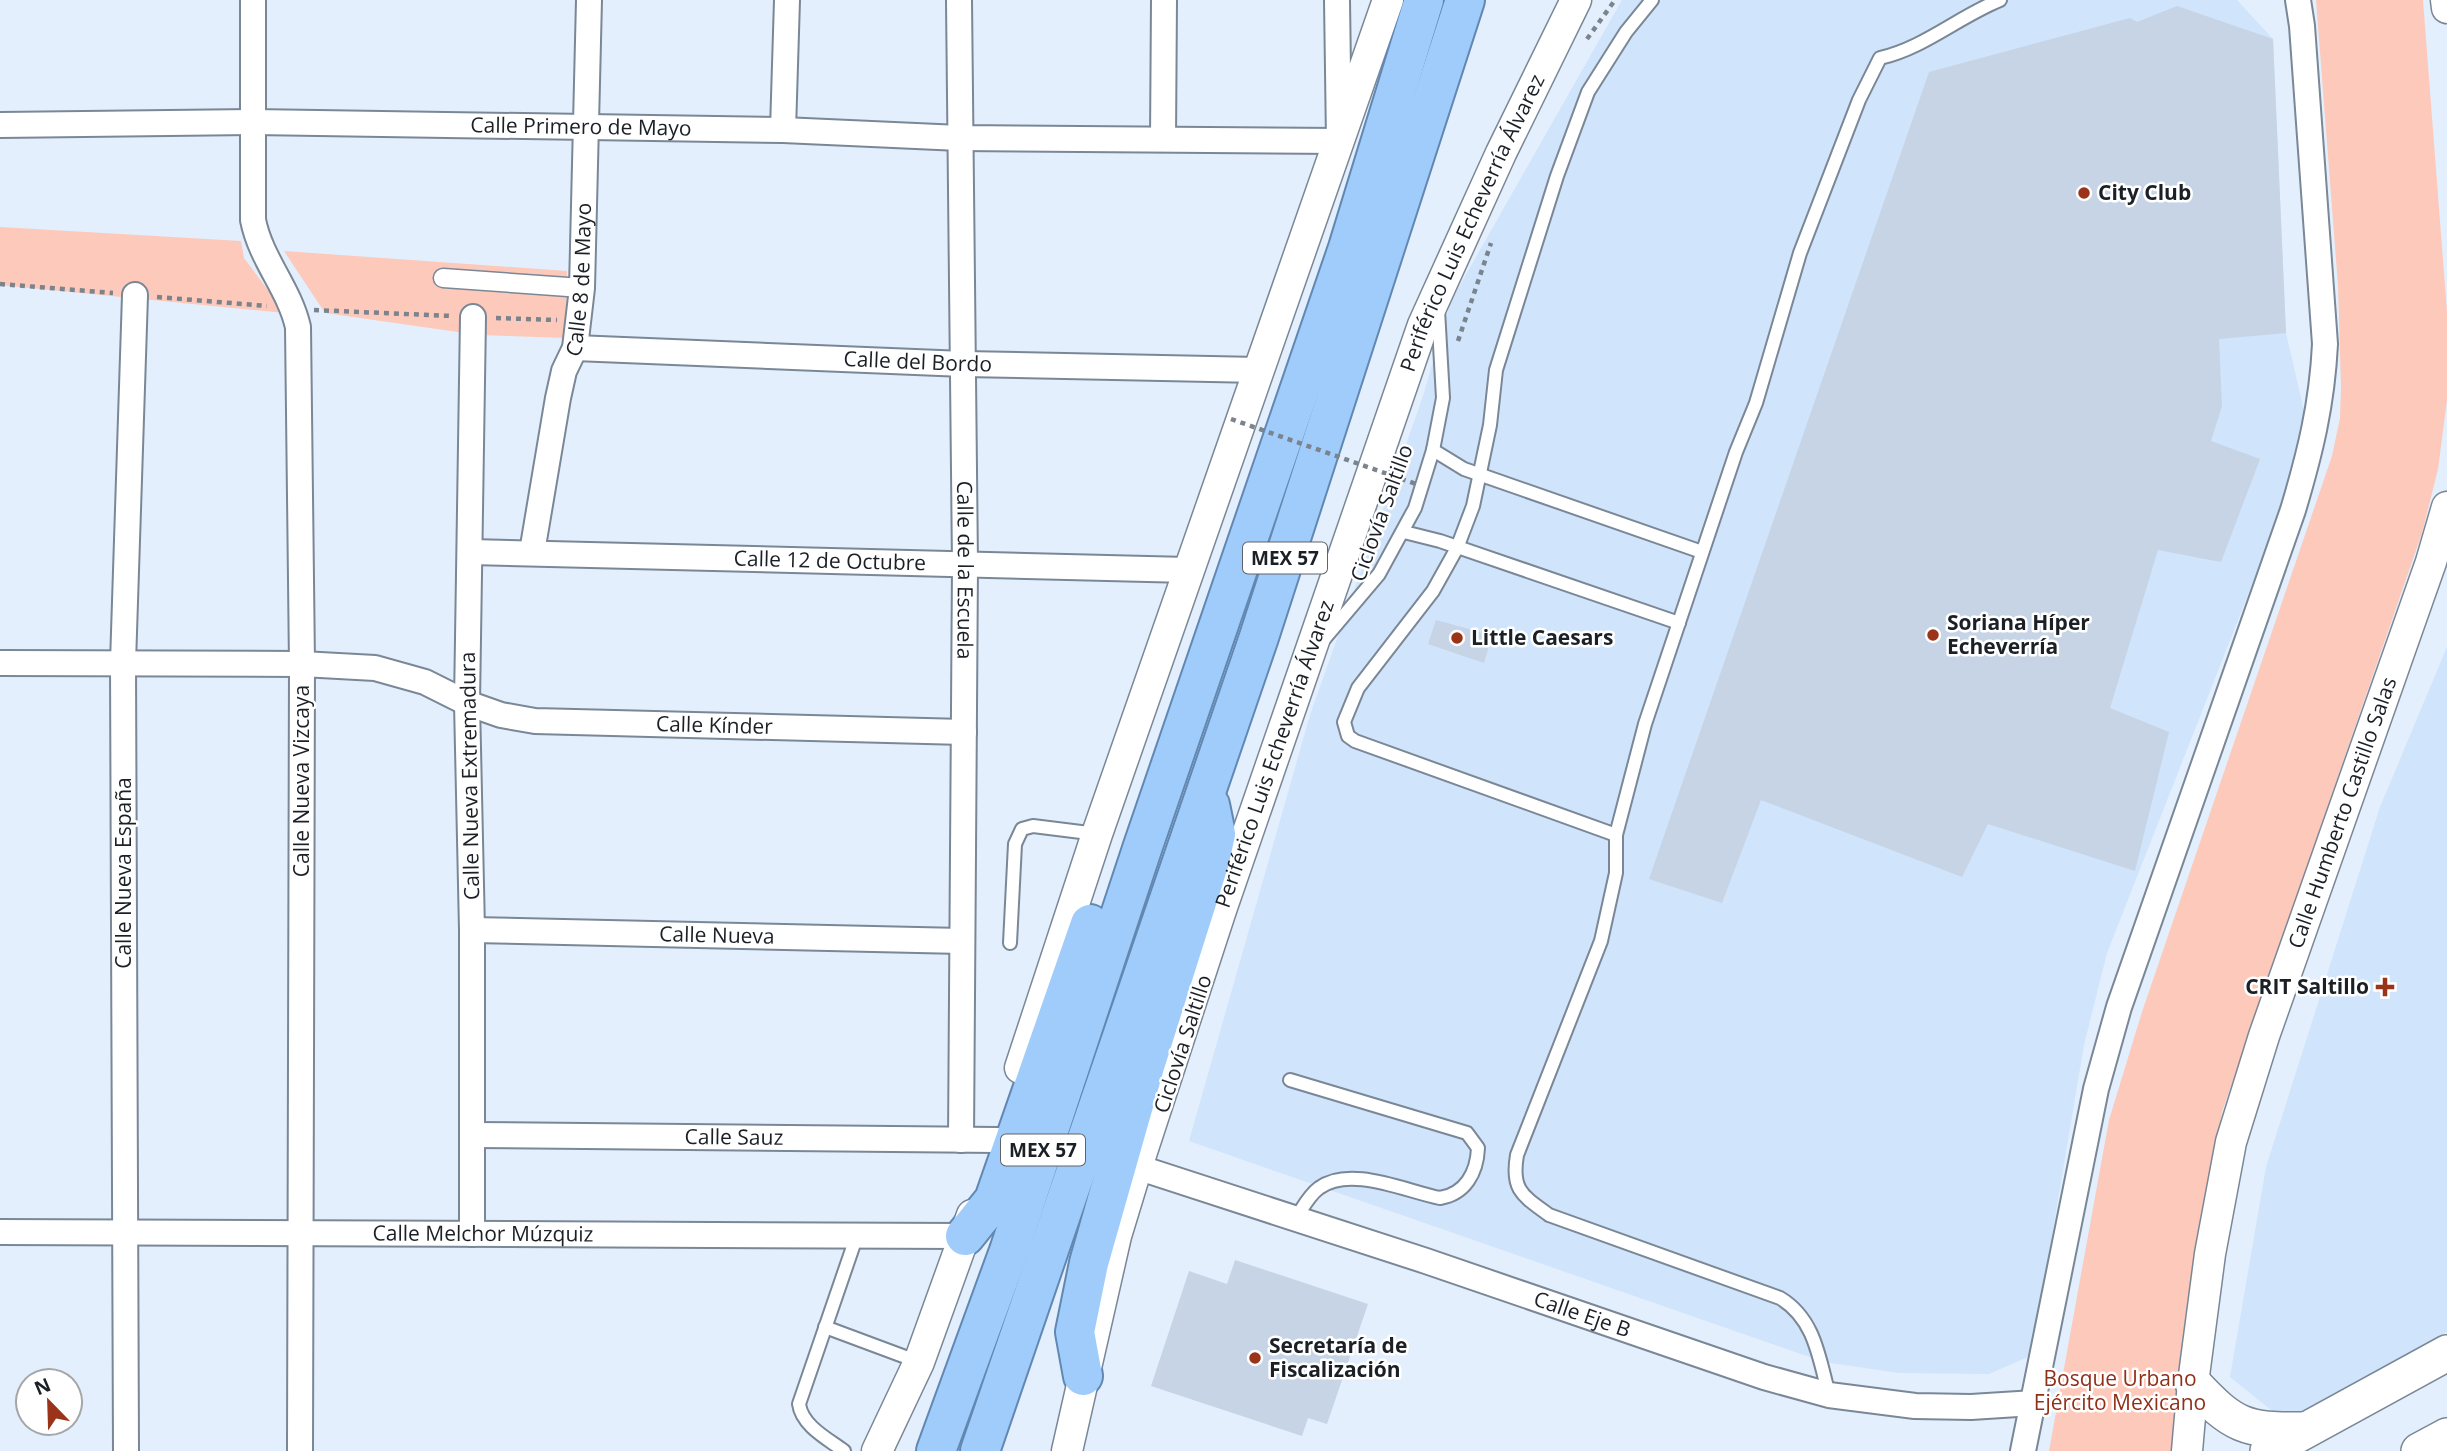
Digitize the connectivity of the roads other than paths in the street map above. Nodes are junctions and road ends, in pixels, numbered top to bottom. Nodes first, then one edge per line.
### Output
1 (253, 0) edge
2 (589, 0) edge
3 (787, 0) edge
4 (959, 0) edge
5 (1164, 0) edge
6 (1337, 0) edge
7 (1388, 0) edge
8 (1424, 0) edge
9 (1465, 0) edge
10 (1556, 0) edge
11 (1577, 0) edge
12 (1652, 0) edge
13 (2000, 0) edge
14 (2298, 0) edge
15 (2446, 0) edge
16 (2447, 8) edge
17 (1553, 48) junction
18 (252, 122) junction
19 (0, 125) edge
20 (587, 128) junction
21 (783, 131) junction
22 (960, 138) junction
23 (1163, 139) junction
24 (1339, 141) junction
25 (1365, 252) junction
26 (443, 278) dead end
27 (582, 288) junction
28 (1437, 290) junction
29 (135, 295) dead end
30 (473, 317) dead end
31 (575, 348) junction
32 (964, 364) junction
33 (1259, 370) junction
34 (1433, 450) junction
35 (1480, 474) junction
36 (2447, 507) edge
37 (1404, 533) junction
38 (1457, 548) junction
39 (471, 551) junction
40 (532, 552) junction
41 (1702, 552) junction
42 (965, 565) junction
43 (1188, 570) junction
44 (1679, 623) junction
45 (1308, 658) junction
46 (0, 663) edge
47 (123, 663) junction
48 (302, 664) junction
49 (1204, 668) junction
50 (467, 703) junction
51 (964, 732) junction
52 (1205, 793) junction
53 (1097, 834) junction
54 (1616, 835) junction
55 (472, 930) junction
56 (962, 941) junction
57 (1010, 943) dead end
58 (1290, 1080) dead end
59 (472, 1135) junction
60 (961, 1140) junction
61 (996, 1140) junction
62 (1138, 1167) junction
63 (1296, 1218) junction
64 (127, 1231) junction
65 (0, 1232) edge
66 (301, 1233) junction
67 (472, 1234) junction
68 (857, 1235) junction
69 (965, 1236) junction
70 (825, 1327) junction
71 (2447, 1353) edge
72 (919, 1362) junction
73 (1083, 1376) junction
74 (2193, 1383) junction
75 (1829, 1395) junction
76 (2035, 1403) junction
77 (2311, 1430) junction
78 (2447, 1436) edge
79 (126, 1451) edge
80 (300, 1451) edge
81 (844, 1451) edge
82 (877, 1451) edge
83 (936, 1451) edge
84 (980, 1451) edge
85 (1067, 1451) edge
86 (2023, 1451) edge
87 (2187, 1451) edge
88 (2268, 1451) edge
89 (2419, 1451) edge

1 - 18 street, Calle Nueva Vizcaya
2 - 20 street, Calle 8 de Mayo
3 - 21 street
4 - 22 street, Calle de la Escuela
5 - 23 street
6 - 24 street
7 - 24 street
8 - 25 highway, MEX 57
9 - 25 highway, MEX 57
10 - 17 street
11 - 17 street, Periférico Luis Echeverría Álvarez
12 - 35 lane
13 - 41 lane
14 - 76 street
15 - 16 street
17 - 28 street, Periférico Luis Echeverría Álvarez
18 - 19 street, Calle Primero de Mayo
18 - 20 street, Calle Primero de Mayo
18 - 48 street, Calle Nueva Vizcaya
20 - 21 street, Calle Primero de Mayo
20 - 27 street, Calle 8 de Mayo
21 - 22 street, Calle Primero de Mayo
22 - 23 street, Calle Primero de Mayo
22 - 32 street, Calle de la Escuela
23 - 24 street, Calle Primero de Mayo
24 - 33 street
25 - 49 highway, MEX 57
25 - 52 highway, MEX 57
26 - 27 street
27 - 31 street, Calle 8 de Mayo
28 - 34 lane
28 - 45 street, Periférico Luis Echeverría Álvarez
29 - 47 street, Calle Nueva España
30 - 39 street, Calle Nueva Extremadura
31 - 32 street, Calle del Bordo
31 - 40 street, Calle 8 de Mayo
32 - 33 street, Calle del Bordo
32 - 42 street, Calle de la Escuela
33 - 43 street
34 - 35 lane
34 - 37 lane
35 - 38 lane
35 - 41 lane
36 - 74 street, Calle Humberto Castillo Salas
37 - 38 lane
37 - 45 lane
38 - 44 lane
38 - 54 lane
39 - 40 street, Calle 12 de Octubre
39 - 50 street, Calle Nueva Extremadura
40 - 42 street, Calle 12 de Octubre
41 - 44 lane
42 - 43 street, Calle 12 de Octubre
42 - 51 street, Calle de la Escuela
43 - 53 street
44 - 54 lane
45 - 62 street, Periférico Luis Echeverría Álvarez
46 - 47 street, Calle Kínder
47 - 48 street, Calle Kínder
47 - 64 street, Calle Nueva España
48 - 50 street, Calle Kínder
48 - 66 street, Calle Nueva Vizcaya
49 - 69 highway
49 - 83 highway, MEX 57
50 - 51 street, Calle Kínder
50 - 55 street, Calle Nueva Extremadura
51 - 56 street, Calle de la Escuela
52 - 73 highway
52 - 84 highway, MEX 57
53 - 57 lane
53 - 61 street
54 - 75 lane
55 - 56 street, Calle Nueva
55 - 59 street, Calle Nueva Extremadura
56 - 60 street, Calle de la Escuela
58 - 63 lane
59 - 60 street, Calle Sauz
59 - 67 street, Calle Nueva Extremadura
60 - 61 street, Calle Sauz
61 - 69 street
62 - 63 street, Calle Eje B
62 - 73 street, Periférico Luis Echeverría Álvarez
63 - 75 street, Calle Eje B
64 - 65 street, Calle Melchor Múzquiz
64 - 66 street, Calle Melchor Múzquiz
64 - 79 street, Calle Nueva España
66 - 67 street, Calle Melchor Múzquiz
66 - 80 street, Calle Nueva Vizcaya
67 - 68 street, Calle Melchor Múzquiz
68 - 69 street, Calle Melchor Múzquiz
68 - 70 lane
69 - 72 street
70 - 72 lane
70 - 81 lane
71 - 77 main road
72 - 82 street
73 - 85 street, Periférico Luis Echeverría Álvarez
74 - 77 main road
74 - 87 street, Calle Humberto Castillo Salas
75 - 76 street, Calle Eje B
76 - 86 street
77 - 88 main road
78 - 89 main road

